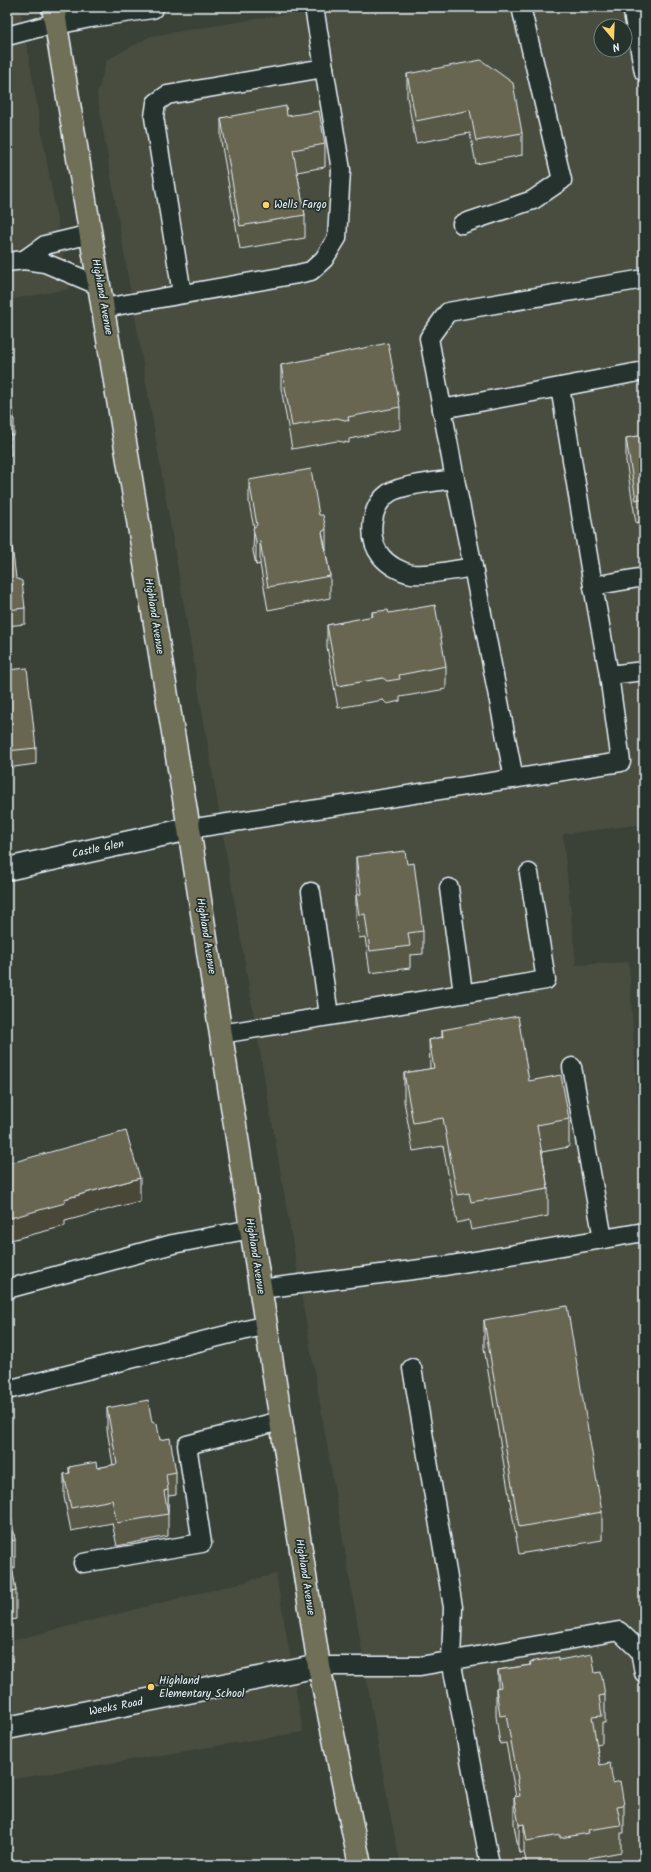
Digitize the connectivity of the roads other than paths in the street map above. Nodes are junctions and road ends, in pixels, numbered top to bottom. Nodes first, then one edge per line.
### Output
1 (152, 7) edge
2 (314, 7) edge
3 (521, 7) edge
4 (632, 7) edge
5 (54, 15) edge
6 (7, 36) edge
7 (324, 68) junction
8 (644, 72) edge
9 (462, 224) dead end
10 (91, 234) junction
11 (15, 261) edge
12 (644, 279) edge
13 (100, 286) junction
14 (182, 294) junction
15 (104, 308) junction
16 (644, 371) edge
17 (560, 387) junction
18 (442, 408) junction
19 (455, 479) junction
20 (473, 567) junction
21 (644, 577) edge
22 (593, 586) junction
23 (644, 671) edge
24 (609, 675) junction
25 (514, 779) junction
26 (189, 829) junction
27 (7, 869) edge
28 (529, 873) dead end
29 (449, 888) dead end
30 (311, 892) dead end
31 (463, 992) junction
32 (329, 1015) junction
33 (220, 1034) junction
34 (572, 1067) dead end
35 (251, 1229) junction
36 (644, 1232) edge
37 (604, 1239) junction
38 (7, 1289) edge
39 (260, 1289) junction
40 (266, 1325) junction
41 (412, 1368) dead end
42 (7, 1390) edge
43 (280, 1421) junction
44 (83, 1563) dead end
45 (451, 1660) junction
46 (319, 1666) junction
47 (644, 1673) edge
48 (7, 1728) edge
49 (360, 1865) edge
50 (490, 1865) edge

1 - 5 street
2 - 7 lane
3 - 9 lane
4 - 8 lane
5 - 6 lane
5 - 10 highway, Highland Avenue
7 - 14 lane
7 - 14 lane
10 - 11 lane
10 - 13 highway, Highland Avenue
11 - 13 lane
12 - 18 lane
13 - 15 highway, Highland Avenue
14 - 15 lane
15 - 26 highway, Highland Avenue
16 - 17 lane
17 - 18 lane
17 - 22 lane
18 - 19 lane
19 - 20 lane
19 - 20 lane
20 - 25 lane
21 - 22 lane
22 - 24 lane
23 - 24 lane
24 - 25 lane
25 - 26 lane
26 - 27 street, Castle Glen
26 - 33 highway, Highland Avenue
28 - 31 lane
29 - 31 lane
30 - 32 lane
31 - 32 lane
32 - 33 lane
33 - 35 highway, Highland Avenue
34 - 37 lane
35 - 38 lane
35 - 39 highway, Highland Avenue
36 - 37 lane
37 - 39 lane
39 - 40 highway, Highland Avenue
40 - 42 lane
40 - 43 highway, Highland Avenue
41 - 45 lane
43 - 44 lane
43 - 46 highway, Highland Avenue
45 - 46 lane
45 - 47 lane
45 - 50 lane
46 - 48 street, Weeks Road
46 - 49 highway, Highland Avenue

